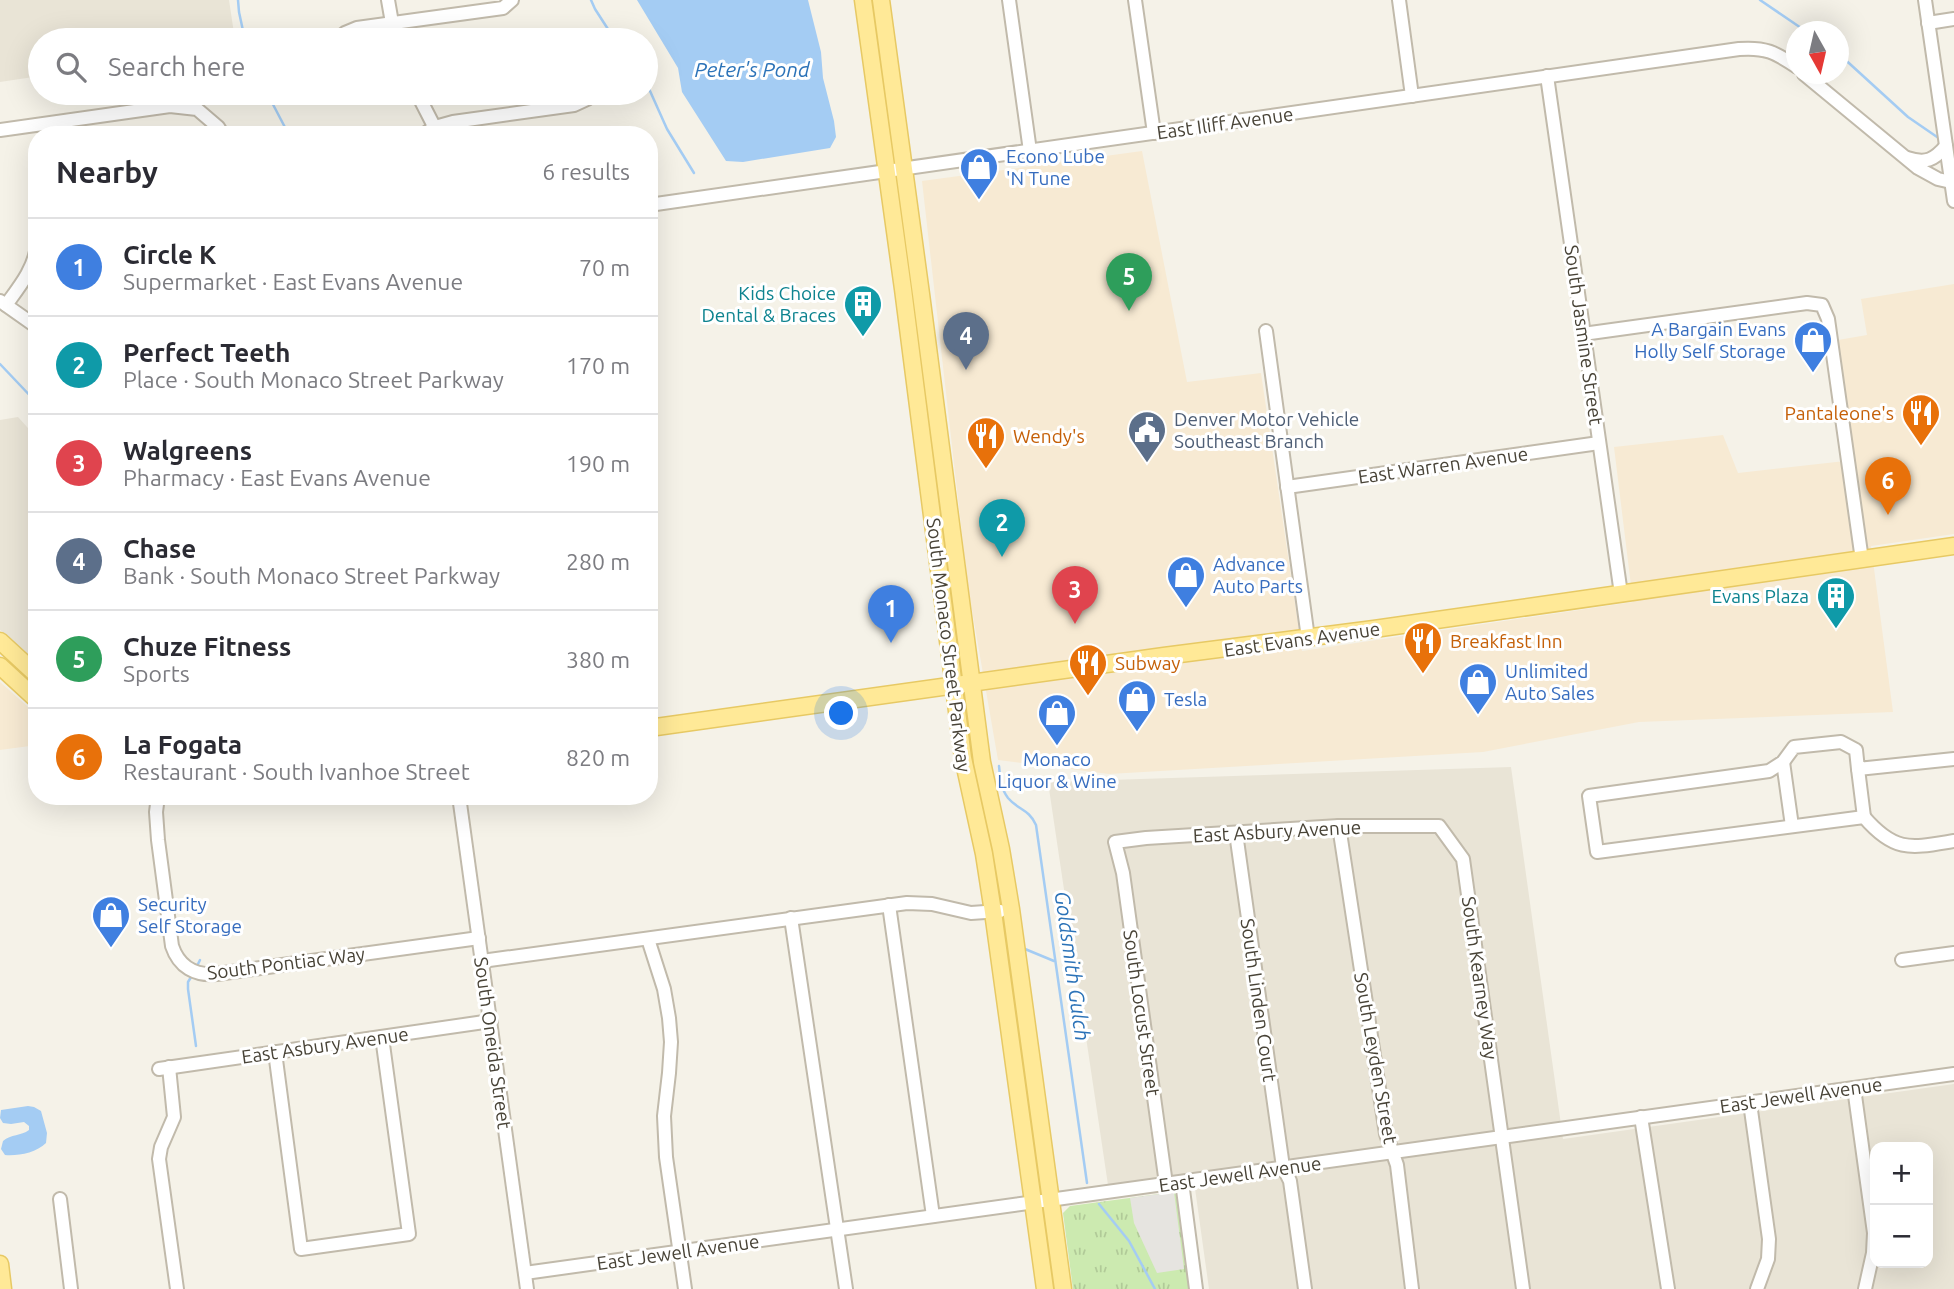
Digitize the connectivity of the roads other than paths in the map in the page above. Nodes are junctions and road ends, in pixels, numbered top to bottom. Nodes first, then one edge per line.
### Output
1 (388, 0) edge
2 (512, 0) edge
3 (863, 0) edge
4 (881, 0) edge
5 (1009, 0) edge
6 (1135, 0) edge
7 (1399, 0) edge
8 (1925, 0) edge
9 (1954, 19) edge
10 (392, 23) junction
11 (1928, 23) junction
12 (357, 28) edge
13 (393, 28) edge
14 (1786, 60) edge
15 (1547, 76) junction
16 (1816, 84) edge
17 (1412, 96) junction
18 (423, 105) edge
19 (574, 105) edge
20 (28, 126) edge
21 (28, 126) edge
22 (217, 126) edge
23 (434, 126) edge
24 (446, 126) edge
25 (0, 130) edge
26 (1154, 133) junction
27 (1946, 145) junction
28 (1030, 151) junction
29 (1904, 157) junction
30 (905, 169) junction
31 (887, 171) junction
32 (1951, 182) junction
33 (1954, 201) edge
34 (658, 204) edge
35 (28, 271) edge
36 (3, 303) edge
37 (28, 321) edge
38 (1266, 331) dead end
39 (1583, 334) junction
40 (1599, 443) junction
41 (1287, 487) junction
42 (1954, 546) edge
43 (1862, 559) junction
44 (1620, 594) junction
45 (1308, 638) junction
46 (0, 641) edge
47 (0, 666) edge
48 (28, 667) edge
49 (971, 683) junction
50 (953, 686) junction
51 (28, 692) edge
52 (658, 727) edge
53 (1954, 759) edge
54 (1783, 762) junction
55 (1858, 769) junction
56 (157, 805) edge
57 (460, 805) edge
58 (1864, 817) junction
59 (1339, 826) junction
60 (1439, 826) joint
61 (1792, 826) junction
62 (1236, 833) junction
63 (1954, 841) edge
64 (1115, 842) joint
65 (890, 905) junction
66 (1011, 909) junction
67 (993, 912) junction
68 (791, 918) junction
69 (479, 938) junction
70 (648, 939) junction
71 (1954, 953) edge
72 (1902, 960) dead end
73 (482, 961) junction
74 (491, 1021) junction
75 (382, 1037) junction
76 (275, 1052) junction
77 (1954, 1074) edge
78 (1854, 1088) junction
79 (1750, 1102) junction
80 (1641, 1117) junction
81 (1503, 1138) junction
82 (1392, 1153) junction
83 (1283, 1167) junction
84 (1182, 1182) junction
85 (1166, 1184) junction
86 (60, 1199) dead end
87 (1051, 1199) junction
88 (1033, 1202) junction
89 (933, 1216) junction
90 (837, 1230) junction
91 (680, 1251) junction
92 (0, 1264) edge
93 (525, 1273) junction
94 (3, 1289) edge
95 (71, 1289) edge
96 (177, 1289) edge
97 (527, 1289) edge
98 (685, 1289) edge
99 (846, 1289) edge
100 (1045, 1289) edge
101 (1063, 1289) edge
102 (1196, 1289) edge
103 (1304, 1289) edge
104 (1412, 1289) edge
105 (1523, 1289) edge
106 (1668, 1289) edge
107 (1757, 1289) edge
108 (1865, 1289) edge

1 - 10 street
2 - 10 street
3 - 31 main road, South Monaco Street Parkway
4 - 30 main road, South Monaco Street Parkway
5 - 28 street
6 - 26 street
7 - 17 street
8 - 11 street
9 - 11 street
10 - 12 street
10 - 13 street
11 - 27 street
14 - 15 street, East Iliff Avenue
15 - 17 street, East Iliff Avenue
15 - 39 street, South Jasmine Street
16 - 29 street
17 - 26 street, East Iliff Avenue
18 - 23 street
19 - 24 street
20 - 25 street
21 - 22 street
26 - 28 street, East Iliff Avenue
27 - 29 street
27 - 32 street
28 - 30 street, East Iliff Avenue
29 - 32 street
30 - 31 street, East Iliff Avenue
30 - 49 main road, South Monaco Street Parkway
31 - 34 street, East Iliff Avenue
31 - 50 main road, South Monaco Street Parkway
32 - 33 street
35 - 36 street
36 - 37 street
38 - 41 street
39 - 40 street, South Jasmine Street
39 - 43 street
40 - 41 street, East Warren Avenue
40 - 44 street, South Jasmine Street
41 - 45 street
42 - 43 main road, East Evans Avenue
43 - 44 main road, East Evans Avenue
44 - 45 main road, East Evans Avenue
45 - 49 main road, East Evans Avenue
46 - 48 main road
47 - 51 main road
49 - 50 main road, East Evans Avenue
49 - 66 main road, South Monaco Street Parkway
50 - 52 main road, East Evans Avenue
50 - 67 main road, South Monaco Street Parkway
53 - 55 street
54 - 55 street
54 - 61 street
54 - 61 street
55 - 58 street
56 - 69 street, South Pontiac Way
57 - 69 street, South Oneida Street
58 - 61 street
58 - 63 street
59 - 60 street, East Asbury Avenue
59 - 62 street, East Asbury Avenue
59 - 82 street, South Leyden Street
60 - 81 street, South Kearney Way
62 - 64 street, East Asbury Avenue
62 - 83 street, South Linden Court
64 - 85 street, South Locust Street
65 - 67 street
65 - 68 street
65 - 89 street
66 - 67 street
66 - 87 main road, South Monaco Street Parkway
67 - 88 main road, South Monaco Street Parkway
68 - 70 street
68 - 90 street
69 - 73 street, South Oneida Street
70 - 73 street
70 - 91 street
71 - 72 street
73 - 74 street, South Oneida Street
74 - 75 street, East Asbury Avenue
74 - 93 street, South Oneida Street
75 - 76 street, East Asbury Avenue
75 - 76 street
76 - 96 street, East Asbury Avenue
77 - 78 street, East Jewell Avenue
78 - 79 street, East Jewell Avenue
78 - 108 street
79 - 80 street, East Jewell Avenue
79 - 107 street
80 - 81 street, East Jewell Avenue
80 - 106 street
81 - 82 street, East Jewell Avenue
81 - 105 street, South Kearney Way
82 - 83 street, East Jewell Avenue
82 - 104 street, South Leyden Street
83 - 84 street, East Jewell Avenue
83 - 103 street, South Linden Court
84 - 85 street, East Jewell Avenue
84 - 102 street
85 - 87 street, East Jewell Avenue
86 - 95 street
87 - 88 street, East Jewell Avenue
87 - 101 main road, South Monaco Street Parkway
88 - 89 street, East Jewell Avenue
88 - 100 main road, South Monaco Street Parkway
89 - 90 street, East Jewell Avenue
90 - 91 street, East Jewell Avenue
90 - 99 street
91 - 93 street, East Jewell Avenue
91 - 98 street
92 - 94 main road
93 - 97 street, South Oneida Street

